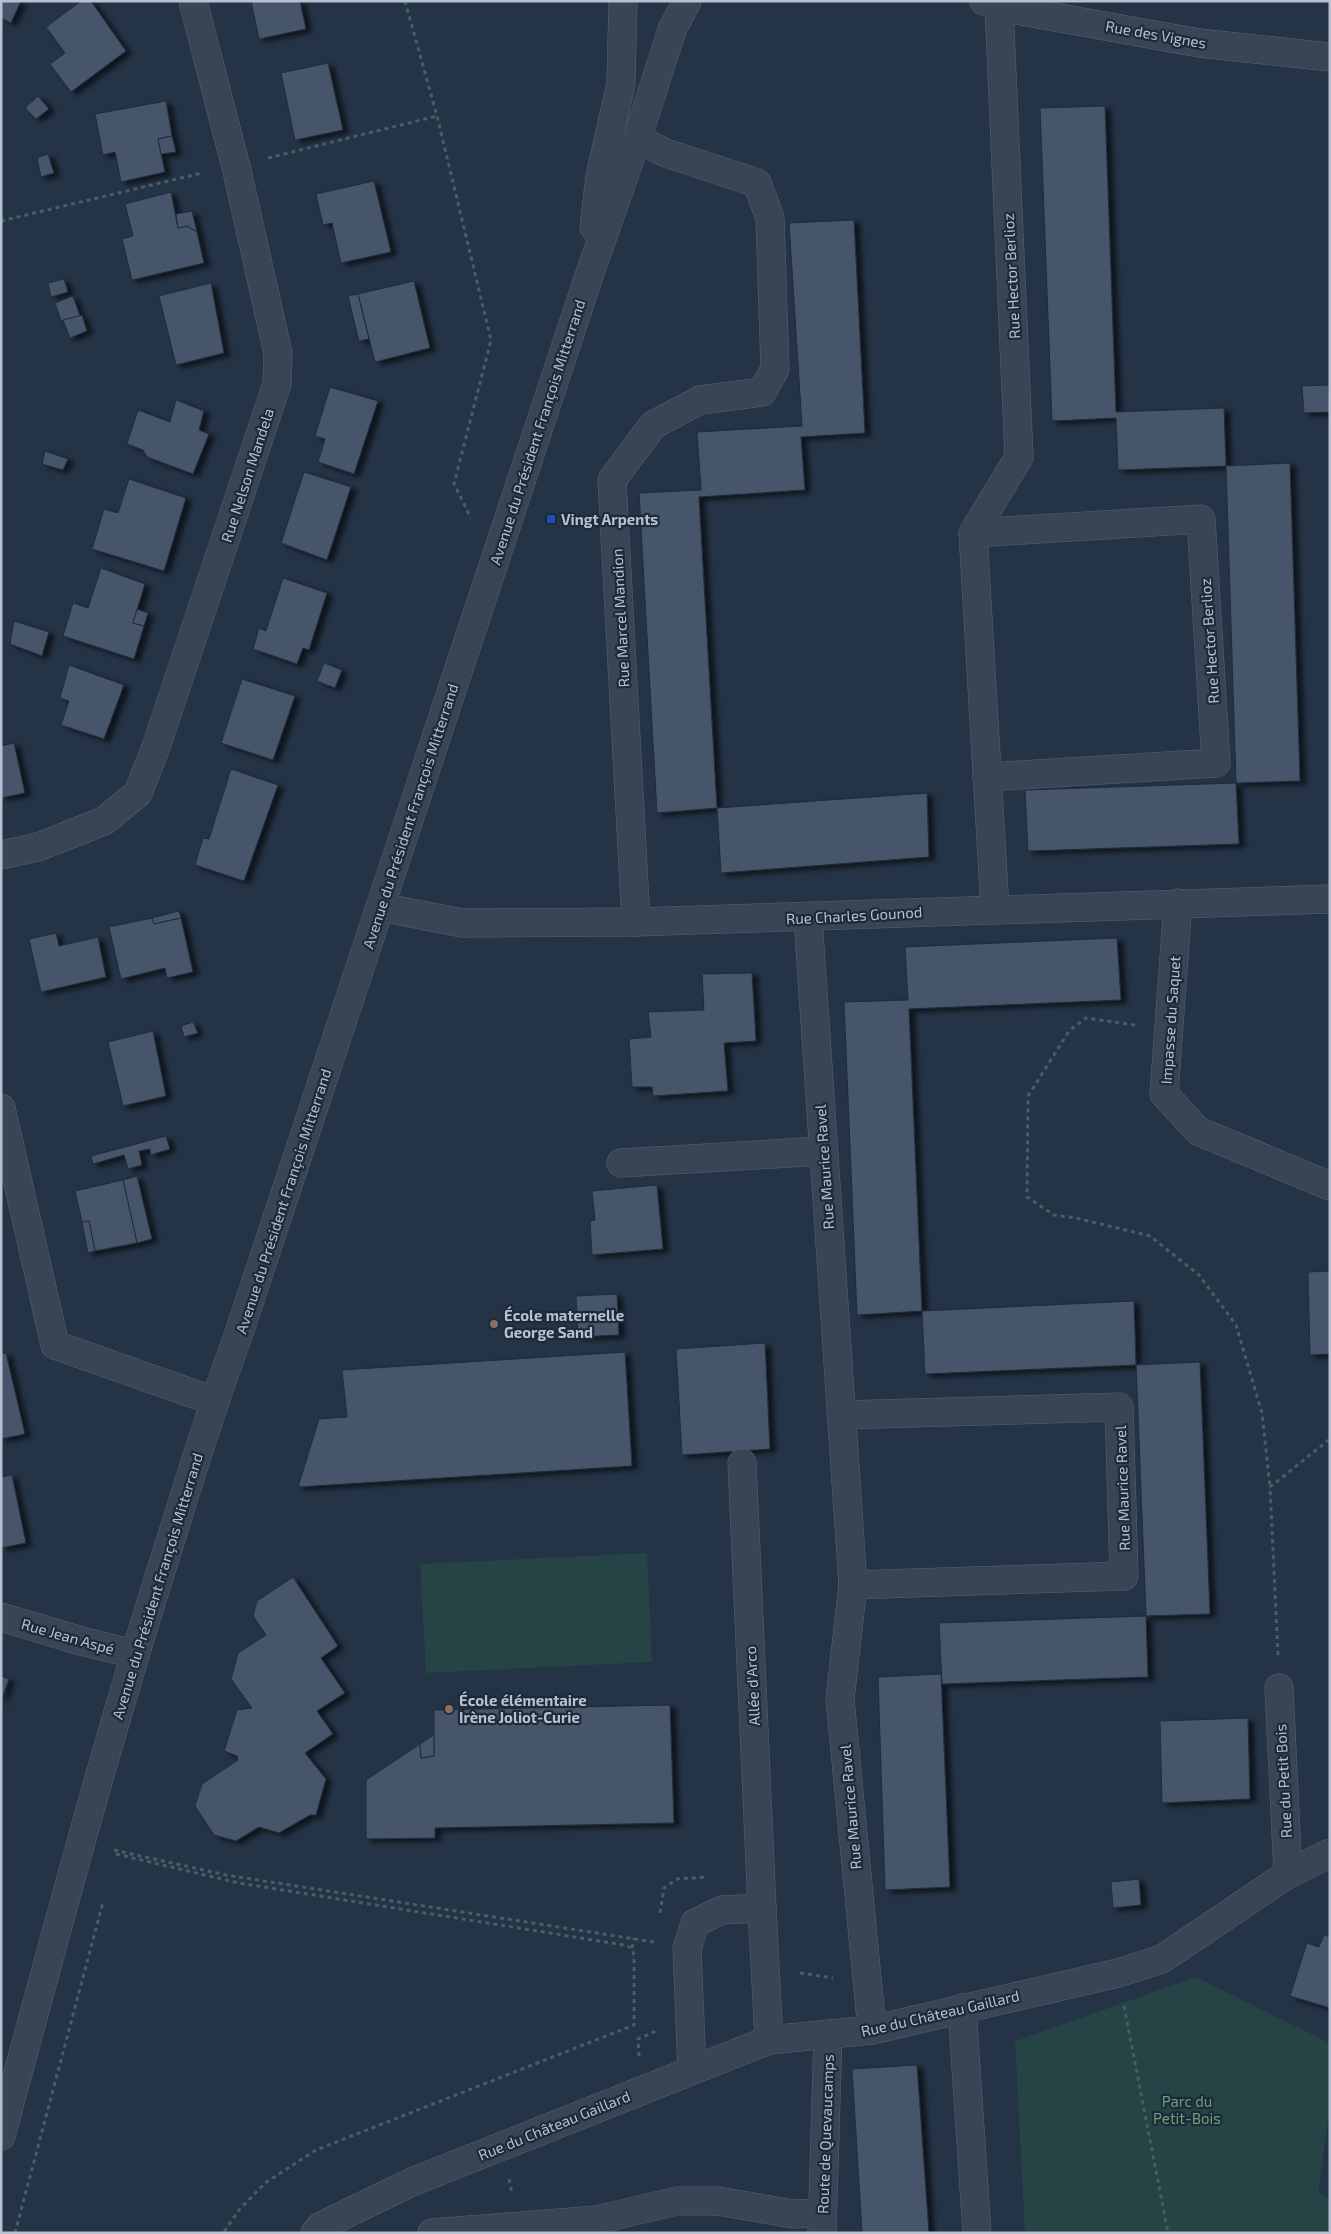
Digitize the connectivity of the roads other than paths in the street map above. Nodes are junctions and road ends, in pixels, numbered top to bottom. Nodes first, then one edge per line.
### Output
1 (194, 1) edge
2 (623, 1) edge
3 (687, 1) edge
4 (991, 4) edge
5 (1330, 57) edge
6 (637, 139) junction
7 (590, 274) junction
8 (973, 533) junction
9 (987, 777) junction
10 (1, 855) edge
11 (1330, 899) edge
12 (1178, 903) junction
13 (380, 907) junction
14 (995, 909) junction
15 (808, 918) junction
16 (636, 922) junction
17 (1, 1108) edge
18 (823, 1150) junction
19 (621, 1163) dead end
20 (1330, 1186) edge
21 (214, 1401) junction
22 (841, 1415) junction
23 (742, 1463) dead end
24 (852, 1585) junction
25 (1, 1617) edge
26 (134, 1654) junction
27 (1279, 1688) road end
28 (1330, 1853) edge
29 (1288, 1874) junction
30 (762, 1908) junction
31 (962, 2008) junction
32 (872, 2030) junction
33 (828, 2034) junction
34 (769, 2040) junction
35 (692, 2070) junction
36 (1, 2136) edge
37 (822, 2223) edge
38 (315, 2233) edge
39 (432, 2233) edge
40 (977, 2233) edge

1 - 10 street, Rue Nelson Mandela
2 - 7 street, Avenue du Président François Mitterrand
3 - 6 street, Avenue du Président François Mitterrand
4 - 5 street, Rue des Vignes
4 - 8 street, Rue Hector Berlioz
6 - 7 street, Avenue du Président François Mitterrand
6 - 16 street, Rue Marcel Mandion
7 - 13 street, Avenue du Président François Mitterrand
8 - 9 street
8 - 9 street, Rue Hector Berlioz
9 - 14 street
11 - 12 street, Rue Charles Gounod
12 - 14 street, Rue Charles Gounod
12 - 20 street, Impasse du Saquet
13 - 16 street, Rue Charles Gounod
13 - 21 street, Avenue du Président François Mitterrand
14 - 15 street, Rue Charles Gounod
15 - 16 street, Rue Charles Gounod
15 - 18 street, Rue Maurice Ravel
17 - 21 street
18 - 19 street
18 - 22 street, Rue Maurice Ravel
21 - 26 street, Avenue du Président François Mitterrand
22 - 24 street, Rue Maurice Ravel
22 - 24 street, Rue Maurice Ravel
23 - 30 street, Allée d'Arco
24 - 32 street, Rue Maurice Ravel
25 - 26 street, Rue Jean Aspé
26 - 36 street, Avenue du Président François Mitterrand
27 - 29 street, Rue du Petit Bois
28 - 29 street, Rue du Château Gaillard
29 - 31 street, Rue du Château Gaillard
30 - 34 street, Allée d'Arco
30 - 35 street
31 - 32 street, Rue du Château Gaillard
31 - 40 street
32 - 33 street, Rue du Château Gaillard
33 - 34 street, Rue du Château Gaillard
33 - 37 street, Route de Quevaucamps
34 - 35 street, Rue du Château Gaillard
35 - 38 street, Rue du Château Gaillard
37 - 39 street

